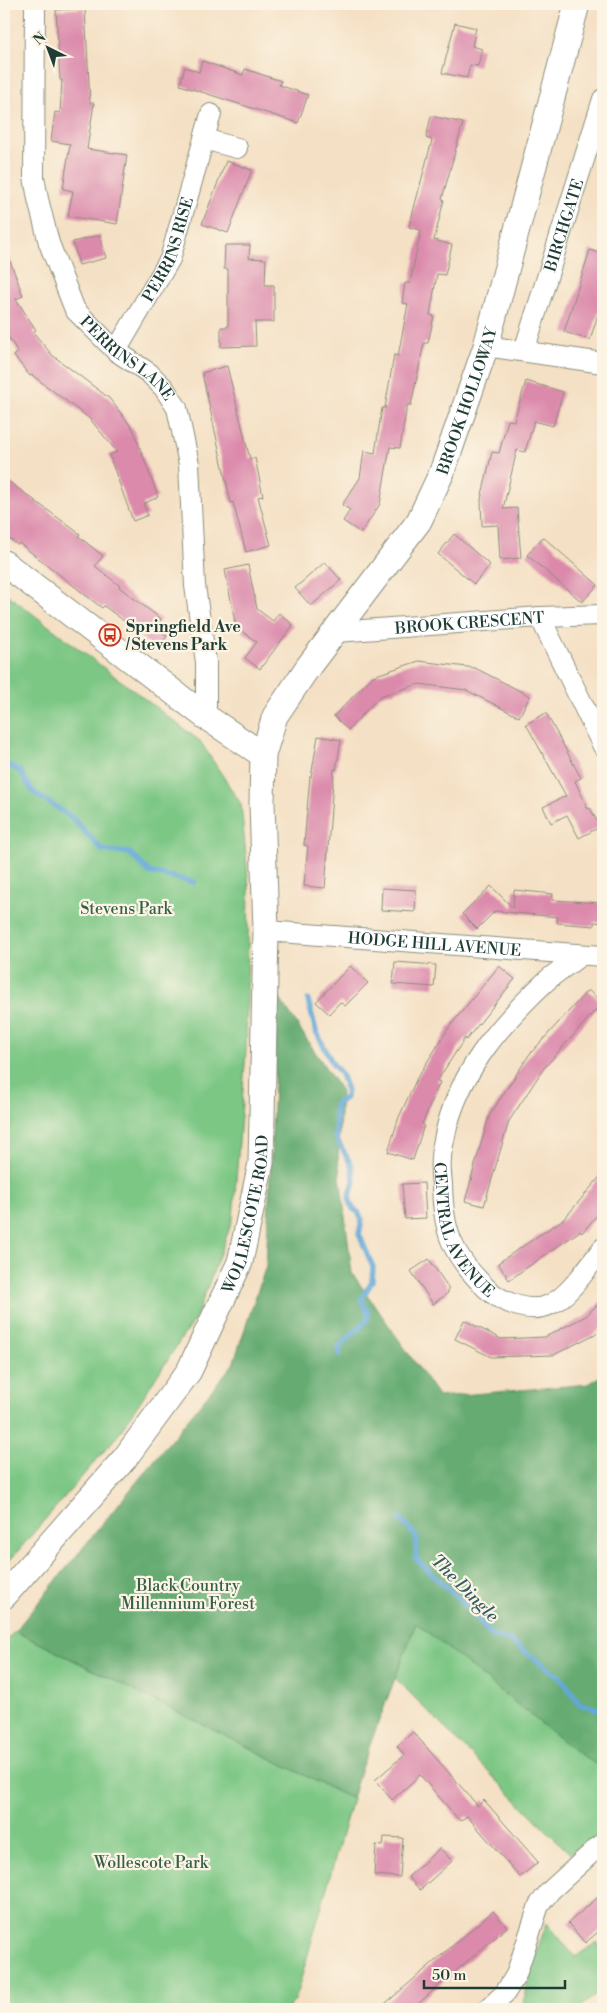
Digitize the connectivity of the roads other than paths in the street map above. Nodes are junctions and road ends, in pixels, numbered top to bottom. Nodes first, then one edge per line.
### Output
1 (35, 4) edge
2 (577, 4) edge
3 (603, 99) edge
4 (211, 114) dead end
5 (204, 139) junction
6 (237, 148) dead end
7 (486, 346) junction
8 (116, 351) junction
9 (524, 351) junction
10 (603, 364) edge
11 (4, 563) edge
12 (603, 615) edge
13 (540, 617) junction
14 (336, 632) junction
15 (206, 717) junction
16 (603, 746) edge
17 (263, 755) junction
18 (266, 931) junction
19 (581, 955) junction
20 (603, 956) edge
21 (603, 1248) edge
22 (4, 1596) edge
23 (603, 1844) edge
24 (491, 2009) edge

1 - 8 street, PERRINS LANE
2 - 7 street, BROOK HOLLOWAY
3 - 9 street, BIRCHGATE
4 - 5 street, PERRINS RISE
5 - 6 street
5 - 8 street, PERRINS RISE
7 - 9 street
7 - 14 street, BROOK HOLLOWAY
8 - 15 street, PERRINS LANE
9 - 10 street
11 - 15 street
12 - 13 street, BROOK CRESCENT
13 - 14 street, BROOK CRESCENT
13 - 16 street
14 - 17 street, BROOK HOLLOWAY
15 - 17 street
17 - 18 street, WOLLESCOTE ROAD
18 - 19 street, HODGE HILL AVENUE
18 - 22 street, WOLLESCOTE ROAD
19 - 20 street, HODGE HILL AVENUE
19 - 21 street, CENTRAL AVENUE
23 - 24 street

